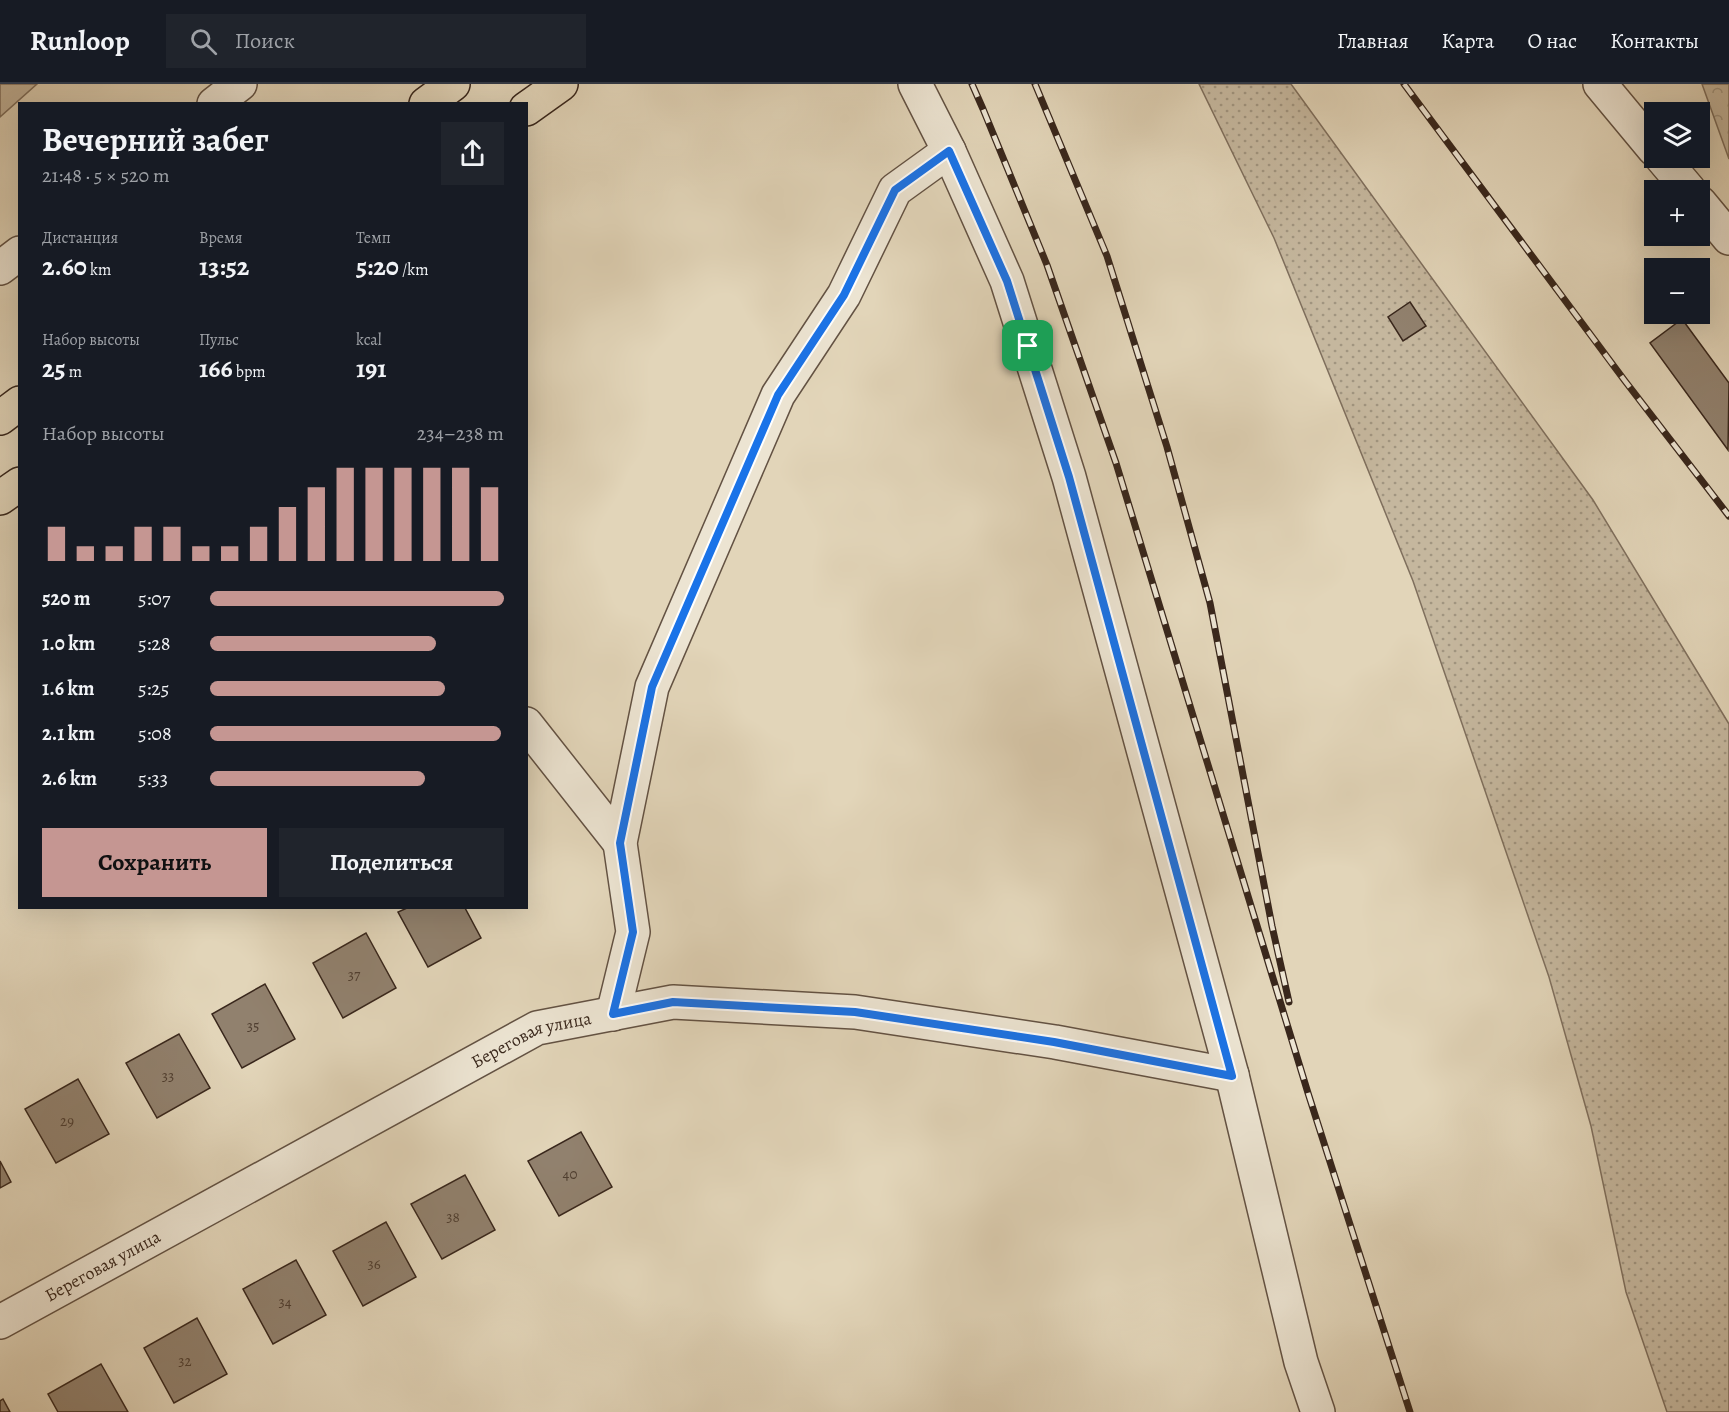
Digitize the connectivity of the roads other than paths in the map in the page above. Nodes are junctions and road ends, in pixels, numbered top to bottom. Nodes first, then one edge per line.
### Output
1 (240, 84) edge
2 (453, 84) edge
3 (561, 84) edge
4 (915, 84) edge
5 (1600, 84) edge
6 (217, 102) edge
7 (429, 102) edge
8 (528, 108) edge
9 (1644, 137) edge
10 (949, 151) junction
11 (1670, 168) edge
12 (1681, 180) edge
13 (1710, 215) edge
14 (1729, 238) edge
15 (18, 254) edge
16 (0, 268) edge
17 (18, 404) edge
18 (0, 418) edge
19 (18, 485) edge
20 (0, 498) edge
21 (528, 727) edge
22 (620, 843) junction
23 (613, 1014) junction
24 (1232, 1076) junction
25 (0, 1322) edge
26 (1318, 1412) edge

1 - 6 street
2 - 7 highway
3 - 8 highway
4 - 10 street
5 - 9 street
10 - 22 street
10 - 24 street
11 - 12 street
13 - 14 street
15 - 16 street
17 - 18 highway
19 - 20 highway
21 - 22 street
22 - 23 street
23 - 24 street, Береговая улица
23 - 25 street, Береговая улица
24 - 26 street

